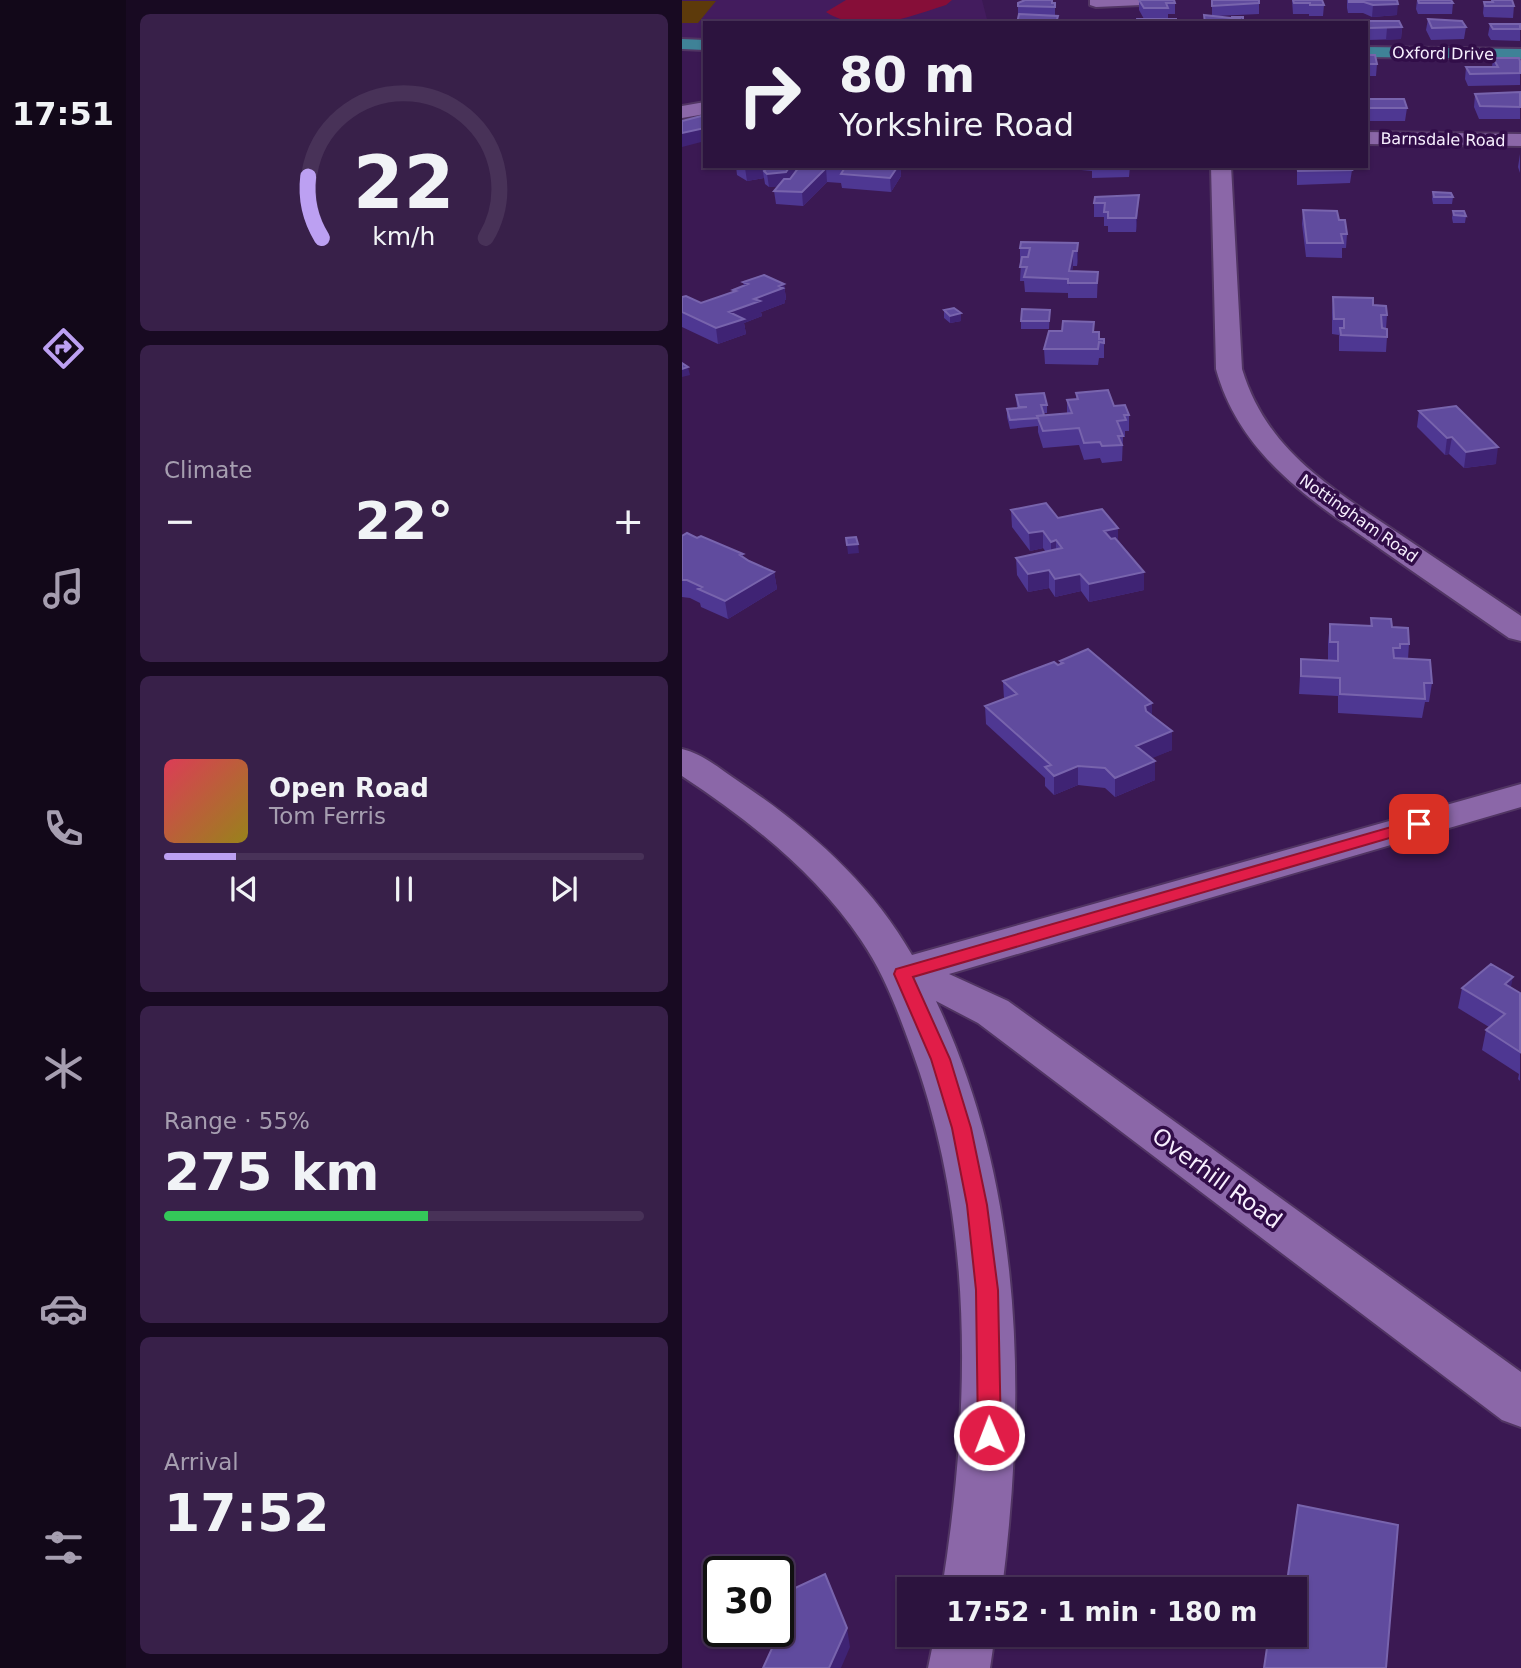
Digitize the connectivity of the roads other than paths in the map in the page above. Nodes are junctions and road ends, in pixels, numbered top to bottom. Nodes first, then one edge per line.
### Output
1 (1141, 0) edge
2 (1096, 1) edge
3 (1097, 21) edge
4 (682, 44) edge
5 (703, 45) edge
6 (1368, 52) edge
7 (1520, 54) edge
8 (703, 108) edge
9 (682, 112) edge
10 (1368, 138) edge
11 (1520, 140) edge
12 (1221, 168) edge
13 (1520, 631) edge
14 (682, 760) edge
15 (1520, 795) edge
16 (902, 974) junction
17 (1520, 1403) edge
18 (974, 1577) edge
19 (963, 1647) edge
20 (959, 1668) edge

1 - 2 street
2 - 3 street
4 - 5 main road
6 - 7 main road, Oxford Drive
8 - 9 street
10 - 11 street, Barnsdale Road
12 - 13 street, Nottingham Road
14 - 16 street
15 - 16 street
16 - 17 street, Overhill Road
16 - 18 street
19 - 20 street

